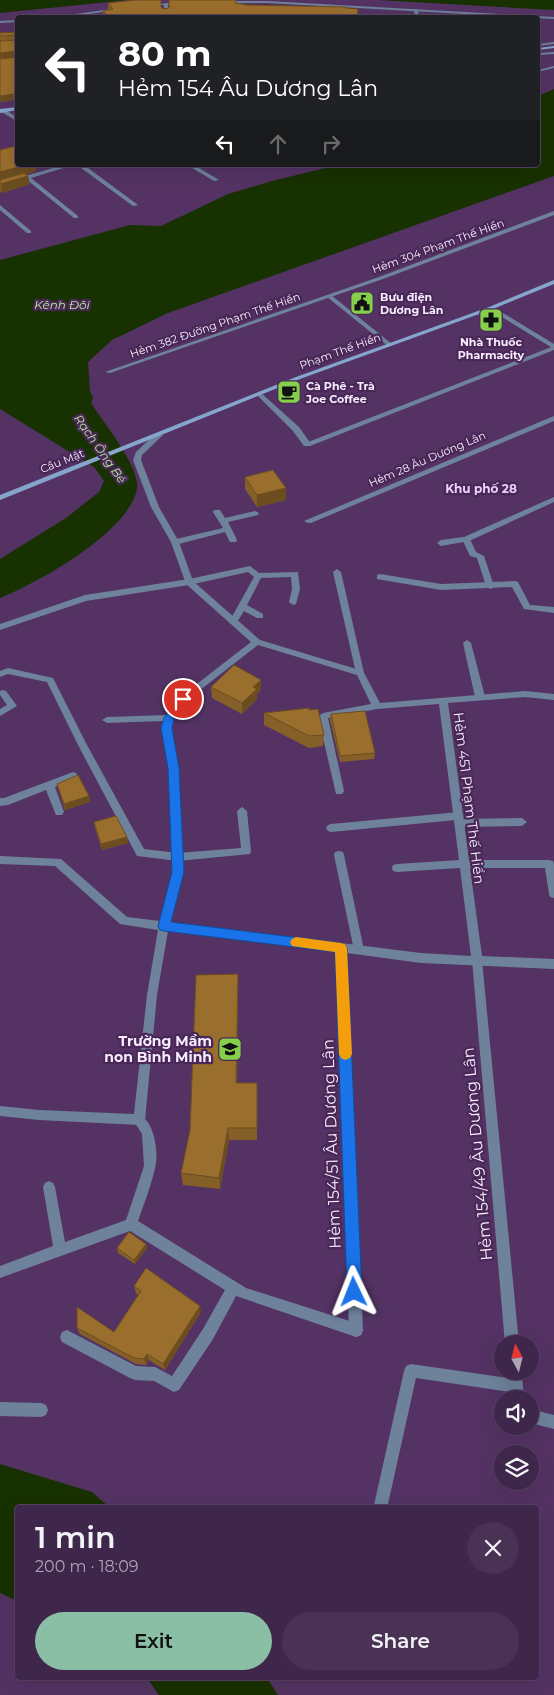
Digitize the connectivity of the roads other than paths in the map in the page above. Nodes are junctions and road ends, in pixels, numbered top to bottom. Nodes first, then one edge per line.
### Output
1 (213, 2) edge
2 (185, 3) edge
3 (166, 4) junction
4 (143, 6) edge
5 (126, 8) edge
6 (416, 10) junction
7 (71, 15) edge
8 (166, 15) edge
9 (416, 15) edge
10 (454, 15) edge
11 (540, 18) edge
12 (554, 18) edge
13 (15, 21) edge
14 (0, 22) edge
15 (554, 43) edge
16 (540, 46) edge
17 (540, 47) edge
18 (554, 47) edge
19 (554, 53) edge
20 (540, 54) edge
21 (554, 67) edge
22 (540, 70) edge
23 (15, 108) edge
24 (1, 110) edge
25 (15, 119) edge
26 (63, 167) edge
27 (83, 167) edge
28 (193, 167) edge
29 (26, 177) junction
30 (216, 180) dead end
31 (0, 185) edge
32 (135, 205) dead end
33 (0, 208) edge
34 (554, 213) edge
35 (76, 217) dead end
36 (29, 232) dead end
37 (554, 282) edge
38 (329, 296) junction
39 (491, 308) junction
40 (390, 344) junction
41 (554, 347) edge
42 (108, 372) dead end
43 (259, 394) junction
44 (554, 418) edge
45 (159, 435) junction
46 (135, 443) joint
47 (0, 498) edge
48 (554, 499) edge
49 (218, 512) dead end
50 (255, 513) dead end
51 (223, 521) junction
52 (308, 521) dead end
53 (228, 529) junction
54 (466, 539) junction
55 (233, 540) dead end
56 (175, 542) junction
57 (441, 543) dead end
58 (337, 572) dead end
59 (257, 576) junction
60 (380, 577) dead end
61 (189, 582) junction
62 (490, 586) junction
63 (293, 602) dead end
64 (242, 606) junction
65 (554, 610) edge
66 (260, 616) dead end
67 (233, 622) junction
68 (0, 627) edge
69 (257, 642) junction
70 (468, 643) dead end
71 (360, 673) junction
72 (0, 674) edge
73 (3, 693) dead end
74 (480, 697) junction
75 (554, 697) edge
76 (443, 700) junction
77 (377, 706) junction
78 (0, 713) edge
79 (169, 718) junction
80 (107, 720) dead end
81 (73, 776) edge
82 (48, 785) junction
83 (339, 791) dead end
84 (0, 802) edge
85 (242, 811) dead end
86 (59, 812) dead end
87 (459, 819) junction
88 (522, 822) dead end
89 (331, 828) dead end
90 (338, 855) dead end
91 (178, 857) junction
92 (0, 860) edge
93 (464, 864) junction
94 (397, 868) dead end
95 (553, 887) edge
96 (164, 926) junction
97 (341, 948) junction
98 (359, 950) junction
99 (477, 960) junction
100 (554, 964) edge
101 (0, 1110) edge
102 (139, 1120) junction
103 (49, 1187) dead end
104 (131, 1224) junction
105 (60, 1250) junction
106 (0, 1272) edge
107 (234, 1287) junction
108 (511, 1335) edge
109 (67, 1338) dead end
110 (503, 1390) edge
111 (0, 1409) edge
112 (41, 1410) dead end
113 (539, 1418) edge
114 (554, 1422) edge
115 (381, 1505) edge

1 - 6 street
2 - 3 street
3 - 4 street
3 - 8 street
5 - 7 street
6 - 9 street
6 - 10 street
11 - 12 street
13 - 14 street
15 - 16 street
17 - 18 main road
19 - 20 street
21 - 22 street
23 - 24 main road
24 - 25 street
26 - 29 street
27 - 32 street
28 - 30 street
29 - 31 street
29 - 35 street
33 - 36 street
34 - 38 street, Hẻm 304 Phạm Thế Hiển
37 - 39 main road, Phạm Thế Hiển
38 - 40 street
38 - 42 street, Hẻm 382 Đường Phạm Thế Hiển
39 - 40 main road, Phạm Thế Hiển
39 - 41 street
40 - 43 main road, Phạm Thế Hiển
41 - 43 street
43 - 45 main road, Phạm Thế Hiển
44 - 52 street, Hẻm 28 Âu Dương Lân
45 - 46 main road, Phạm Thế Hiển
45 - 56 street
46 - 47 main road, Cầu Mật
48 - 54 street
49 - 51 street
50 - 51 street
51 - 53 street
53 - 55 street
53 - 56 street
54 - 57 street
54 - 62 street
56 - 61 street
58 - 71 street
59 - 61 street
59 - 63 street
59 - 64 street
60 - 62 street
61 - 67 street
61 - 68 street
62 - 65 street
64 - 66 street
64 - 67 street
67 - 69 street
69 - 71 street
69 - 79 street
70 - 74 street
71 - 77 street
72 - 91 street
73 - 78 street
74 - 75 street
74 - 76 street
76 - 77 street, Hẻm 451 Phạm Thế Hiển
76 - 87 street, Hẻm 451 Phạm Thế Hiển
77 - 83 street, Hẻm 451 Phạm Thế Hiển
79 - 80 street
79 - 91 street
81 - 82 street
82 - 84 street
82 - 86 street
85 - 91 street
87 - 88 street
87 - 89 street
87 - 93 street, Hẻm 451 Phạm Thế Hiển
90 - 98 street
91 - 96 street
92 - 96 street
93 - 94 street
93 - 95 street
93 - 99 street, Hẻm 451 Phạm Thế Hiển
96 - 97 street
96 - 102 street
97 - 98 street
97 - 107 street, Hẻm 154/51 Âu Dương Lân
98 - 99 street
99 - 100 street
99 - 108 street, Hẻm 154/49 Âu Dương Lân
101 - 102 street
102 - 104 street
103 - 105 street
104 - 105 street
104 - 107 street, Hẻm 154/51 Âu Dương Lân
105 - 106 street
107 - 109 street
110 - 115 street
111 - 112 street
113 - 114 street

